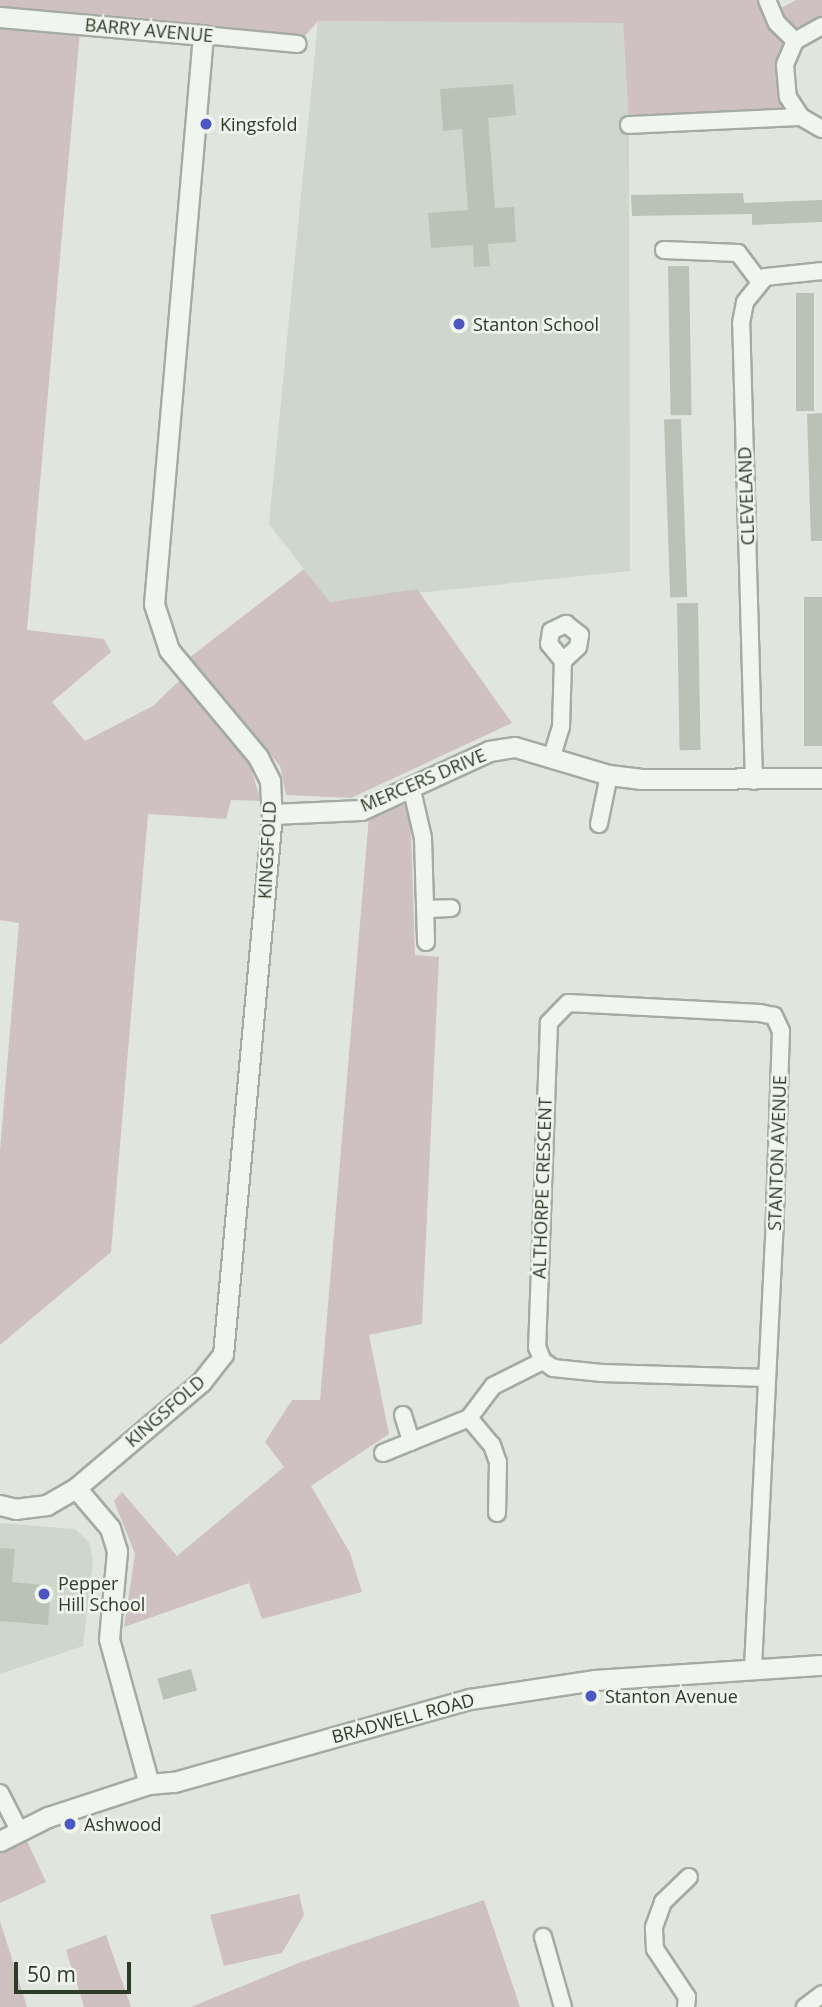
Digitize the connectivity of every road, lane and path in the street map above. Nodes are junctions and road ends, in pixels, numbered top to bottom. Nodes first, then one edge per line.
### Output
1 (766, 0) edge
2 (0, 17) edge
3 (822, 26) edge
4 (203, 35) junction
5 (795, 41) junction
6 (298, 44) dead end
7 (802, 117) junction
8 (629, 125) dead end
9 (822, 129) edge
10 (664, 250) dead end
11 (822, 271) edge
12 (760, 282) junction
13 (563, 661) dead end
14 (552, 756) junction
15 (609, 775) junction
16 (822, 778) edge
17 (754, 780) junction
18 (411, 786) junction
19 (272, 814) junction
20 (599, 824) dead end
21 (451, 908) dead end
22 (426, 909) junction
23 (426, 942) dead end
24 (774, 1016) joint
25 (543, 1361) junction
26 (767, 1378) junction
27 (403, 1415) dead end
28 (469, 1418) junction
29 (411, 1442) junction
30 (383, 1453) dead end
31 (76, 1488) junction
32 (8, 1507) edge
33 (497, 1513) dead end
34 (822, 1665) edge
35 (753, 1668) junction
36 (149, 1784) junction
37 (0, 1793) edge
38 (19, 1830) junction
39 (0, 1840) edge
40 (689, 1877) dead end
41 (543, 1937) dead end
42 (822, 1994) edge
43 (563, 2007) edge
44 (686, 2007) edge
45 (805, 2007) edge

1 - 5 street
2 - 4 street, BARRY AVENUE
3 - 5 street
4 - 6 street, BARRY AVENUE
4 - 19 street, KINGSFOLD
5 - 7 street
7 - 8 street
7 - 9 street
10 - 12 street
11 - 12 street
12 - 17 street, CLEVELAND
13 - 14 street
14 - 15 street, MERCERS DRIVE
14 - 18 street, MERCERS DRIVE
15 - 17 street, MERCERS DRIVE
15 - 20 street
16 - 17 street, MERCERS DRIVE
18 - 19 street, MERCERS DRIVE
18 - 22 street
19 - 31 street, KINGSFOLD
21 - 22 street
22 - 23 street
24 - 25 street, ALTHORPE CRESCENT
24 - 26 street, STANTON AVENUE
25 - 26 street
25 - 28 street
26 - 35 street, STANTON AVENUE
27 - 29 street
28 - 29 street
28 - 33 street
29 - 30 street
31 - 32 street, KINGSFOLD
31 - 36 street
34 - 35 street, BRADWELL ROAD
35 - 36 street, BRADWELL ROAD
36 - 38 street, BRADWELL ROAD
37 - 38 street
38 - 39 street, BRADWELL ROAD
40 - 44 street
41 - 43 street
42 - 45 street

